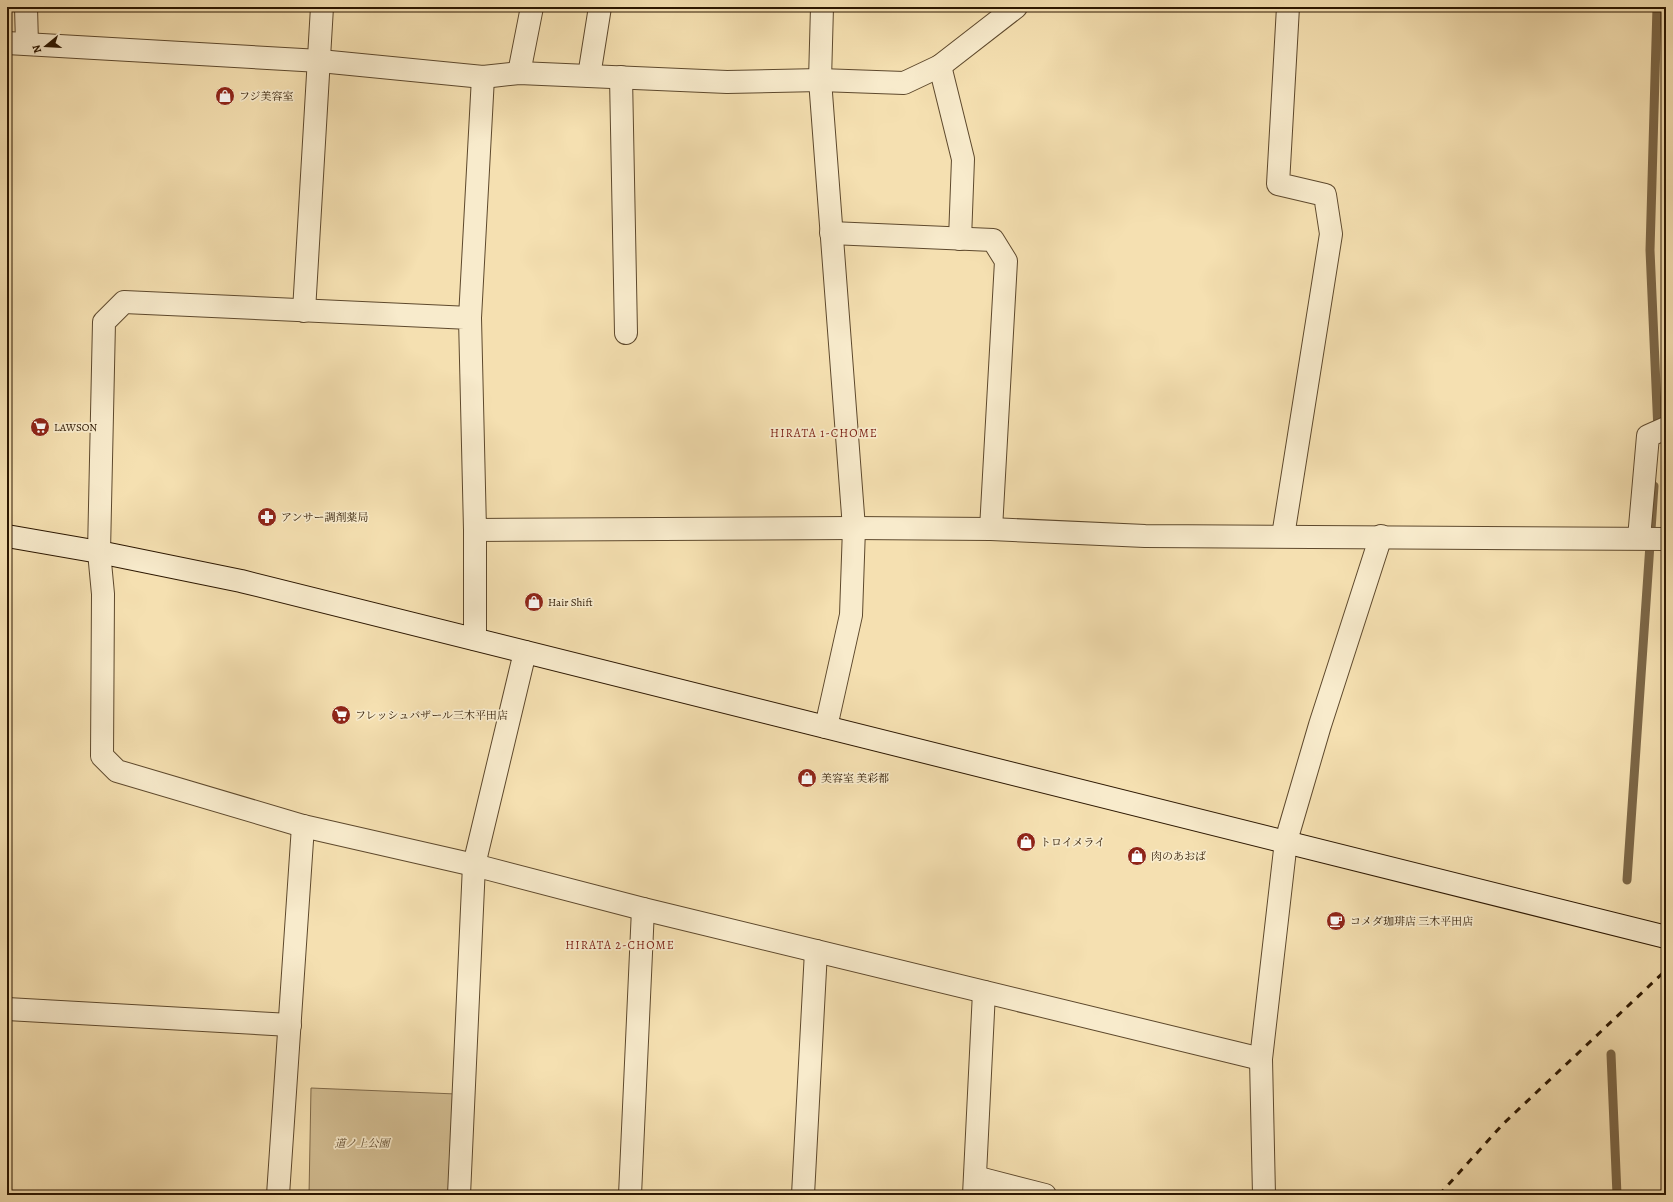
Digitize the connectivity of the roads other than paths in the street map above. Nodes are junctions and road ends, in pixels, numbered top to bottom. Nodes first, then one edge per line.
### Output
1 (26, 7) edge
2 (322, 7) edge
3 (532, 7) edge
4 (600, 7) edge
5 (822, 7) edge
6 (1016, 7) edge
7 (1288, 7) edge
8 (994, 16) edge
9 (17, 43) edge
10 (320, 61) junction
11 (940, 66) junction
12 (519, 72) junction
13 (589, 76) junction
14 (483, 77) junction
15 (621, 77) junction
16 (820, 80) junction
17 (831, 233) junction
18 (960, 239) junction
19 (304, 311) junction
20 (470, 318) junction
21 (626, 333) dead end
22 (1666, 428) edge
23 (854, 528) junction
24 (991, 529) junction
25 (475, 530) junction
26 (7, 536) edge
27 (1283, 536) junction
28 (1381, 536) junction
29 (1639, 538) junction
30 (1666, 539) edge
31 (99, 552) junction
32 (475, 639) junction
33 (525, 652) junction
34 (826, 727) junction
35 (303, 826) junction
36 (1286, 841) junction
37 (474, 865) junction
38 (643, 909) junction
39 (1666, 938) edge
40 (816, 951) junction
41 (984, 992) junction
42 (7, 1009) edge
43 (290, 1025) junction
44 (1261, 1059) junction
45 (974, 1186) edge
46 (278, 1195) edge
47 (459, 1195) edge
48 (630, 1195) edge
49 (803, 1195) edge
50 (1045, 1195) edge
51 (1264, 1195) edge

1 - 9 street
2 - 10 street
3 - 12 street
4 - 13 street
5 - 16 street
6 - 8 street
7 - 27 street
8 - 11 street
9 - 10 street
10 - 14 street
10 - 19 street
11 - 16 street
11 - 18 street
12 - 13 street
12 - 14 street
13 - 15 street
14 - 20 street
15 - 16 street
15 - 21 street
16 - 17 street
17 - 18 street
17 - 23 street
18 - 24 street
19 - 20 street
19 - 31 street
20 - 25 street
22 - 29 street
23 - 24 street
23 - 25 street
23 - 34 street
24 - 27 street
25 - 32 street
26 - 31 street
27 - 28 street
28 - 29 street
28 - 36 street
29 - 30 street
31 - 32 street
31 - 35 street
32 - 33 street
33 - 34 street
33 - 37 street
34 - 36 street
35 - 37 street
35 - 43 street
36 - 39 street
36 - 44 street
37 - 38 street
37 - 47 street
38 - 40 street
38 - 48 street
40 - 41 street
40 - 49 street
41 - 44 street
41 - 45 street
42 - 43 street
43 - 46 street
44 - 51 street
45 - 50 street

